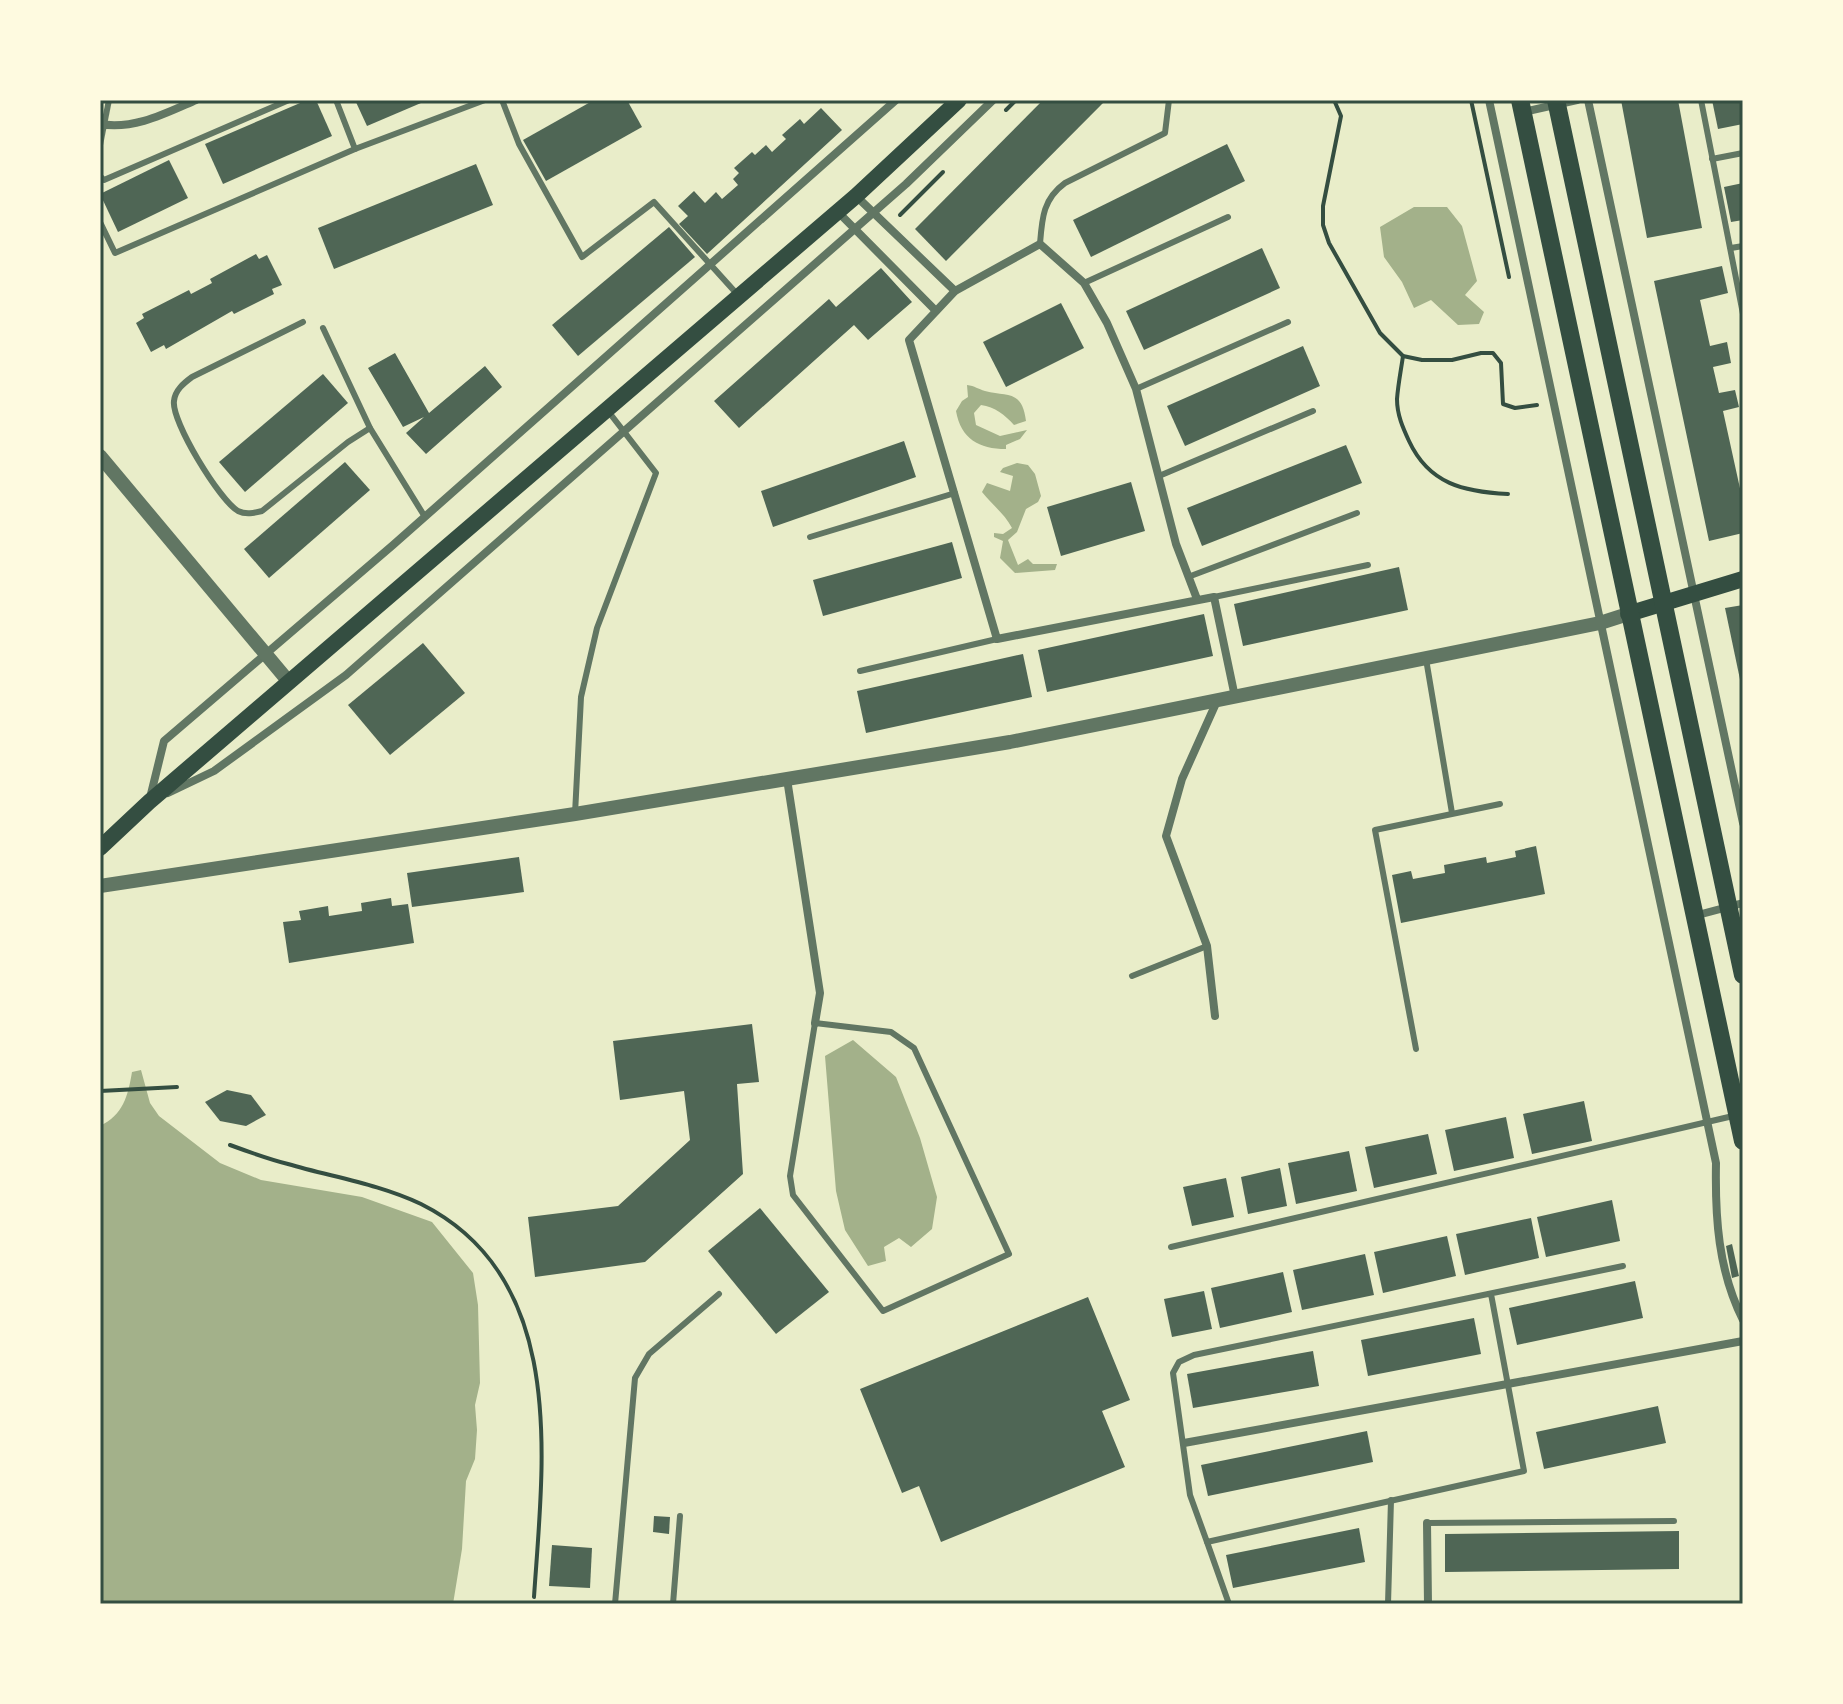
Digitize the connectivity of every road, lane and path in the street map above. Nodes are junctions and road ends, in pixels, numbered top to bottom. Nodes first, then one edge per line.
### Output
1 (109, 100) edge
2 (196, 100) edge
3 (289, 100) edge
4 (336, 100) edge
5 (485, 100) edge
6 (502, 100) edge
7 (896, 100) edge
8 (959, 100) edge
9 (993, 100) edge
10 (1169, 100) edge
11 (1334, 100) edge
12 (1489, 100) edge
13 (1577, 100) edge
14 (1588, 100) edge
15 (1701, 100) edge
16 (1557, 102) edge
17 (1521, 106) edge
18 (102, 124) edge
19 (100, 145) edge
20 (355, 149) junction
21 (1743, 153) edge
22 (1712, 159) junction
23 (100, 176) edge
24 (856, 196) junction
25 (837, 212) junction
26 (873, 212) junction
27 (1228, 217) dead end
28 (100, 222) edge
29 (855, 229) junction
30 (1040, 244) junction
31 (1743, 246) edge
32 (1731, 248) junction
33 (1084, 283) junction
34 (955, 291) junction
35 (739, 296) junction
36 (936, 311) junction
37 (1743, 314) edge
38 (303, 322) dead end
39 (1288, 322) dead end
40 (323, 328) dead end
41 (1403, 356) junction
42 (1136, 389) junction
43 (1537, 405) dead end
44 (607, 409) junction
45 (1313, 411) dead end
46 (370, 428) junction
47 (624, 431) junction
48 (100, 456) edge
49 (1159, 476) junction
50 (955, 493) junction
51 (1508, 494) dead end
52 (1357, 513) dead end
53 (425, 517) junction
54 (810, 537) dead end
55 (1368, 565) dead end
56 (1188, 577) junction
57 (1739, 580) edge
58 (1694, 593) junction
59 (1214, 597) junction
60 (1197, 599) junction
61 (1664, 603) junction
62 (1628, 614) junction
63 (1600, 623) junction
64 (997, 639) junction
65 (265, 654) junction
66 (1426, 659) junction
67 (860, 671) dead end
68 (289, 682) junction
69 (1235, 697) junction
70 (1217, 701) junction
71 (787, 779) junction
72 (149, 802) junction
73 (1500, 804) dead end
74 (1452, 813) junction
75 (575, 814) junction
76 (1743, 823) edge
77 (100, 848) edge
78 (100, 886) edge
79 (1736, 904) edge
80 (1693, 916) junction
81 (1207, 946) junction
82 (1743, 975) edge
83 (1132, 976) dead end
84 (1215, 1016) dead end
85 (815, 1023) junction
86 (1416, 1049) dead end
87 (177, 1087) dead end
88 (100, 1091) edge
89 (1737, 1115) junction
90 (1707, 1123) junction
91 (1743, 1141) edge
92 (230, 1145) dead end
93 (1171, 1247) dead end
94 (1623, 1266) dead end
95 (719, 1294) dead end
96 (1491, 1294) junction
97 (1743, 1320) edge
98 (1743, 1341) edge
99 (1507, 1383) junction
100 (1184, 1443) junction
101 (1391, 1500) junction
102 (680, 1516) dead end
103 (1674, 1521) dead end
104 (1427, 1523) joint
105 (1207, 1542) junction
106 (534, 1597) dead end
107 (615, 1604) edge
108 (673, 1604) edge
109 (1229, 1604) edge
110 (1388, 1604) edge
111 (1428, 1604) edge

1 - 18 lane
2 - 18 street
3 - 23 lane
4 - 20 lane
5 - 20 lane
6 - 35 lane
7 - 53 street
8 - 24 main road
9 - 26 street
10 - 30 lane
11 - 41 path
12 - 63 street
13 - 16 street
14 - 58 street
15 - 22 lane
16 - 17 street
16 - 61 main road
17 - 62 main road
18 - 19 lane
20 - 28 lane
21 - 22 lane
22 - 32 lane
24 - 25 main road
24 - 26 street
25 - 29 street
25 - 35 main road
26 - 29 street
26 - 34 street
27 - 33 lane
29 - 36 street
29 - 47 street
30 - 33 street
30 - 34 street
31 - 32 lane
32 - 37 lane
33 - 42 street
34 - 36 street
35 - 44 main road
36 - 50 street
38 - 46 lane
39 - 42 lane
40 - 46 lane
41 - 43 path
41 - 51 path
42 - 49 street
44 - 47 lane
44 - 68 main road
45 - 49 lane
46 - 53 lane
47 - 72 street
47 - 75 lane
48 - 65 street
49 - 56 street
50 - 54 lane
50 - 64 street
52 - 56 lane
53 - 65 street
55 - 59 lane
56 - 60 street
57 - 58 main road
58 - 61 main road
58 - 76 street
59 - 60 street
59 - 69 street
60 - 64 street
61 - 62 main road
61 - 79 main road
62 - 63 street
62 - 80 main road
63 - 66 street
63 - 90 street
64 - 67 lane
65 - 68 street
65 - 72 street
66 - 69 street
66 - 74 lane
68 - 72 main road
69 - 70 street
70 - 71 street
70 - 81 street
71 - 75 street
71 - 85 street
72 - 77 main road
73 - 74 lane
74 - 86 lane
75 - 78 street
79 - 80 street
79 - 82 main road
80 - 89 main road
81 - 83 lane
81 - 84 street
85 - 85 lane
87 - 88 path
89 - 90 lane
89 - 91 main road
90 - 93 lane
90 - 97 street
92 - 106 path
94 - 96 lane
95 - 107 lane
96 - 99 lane
96 - 100 lane
98 - 99 street
99 - 100 street
99 - 101 lane
100 - 105 lane
101 - 105 lane
101 - 110 lane
102 - 108 lane
103 - 104 lane
104 - 111 street
105 - 109 lane

